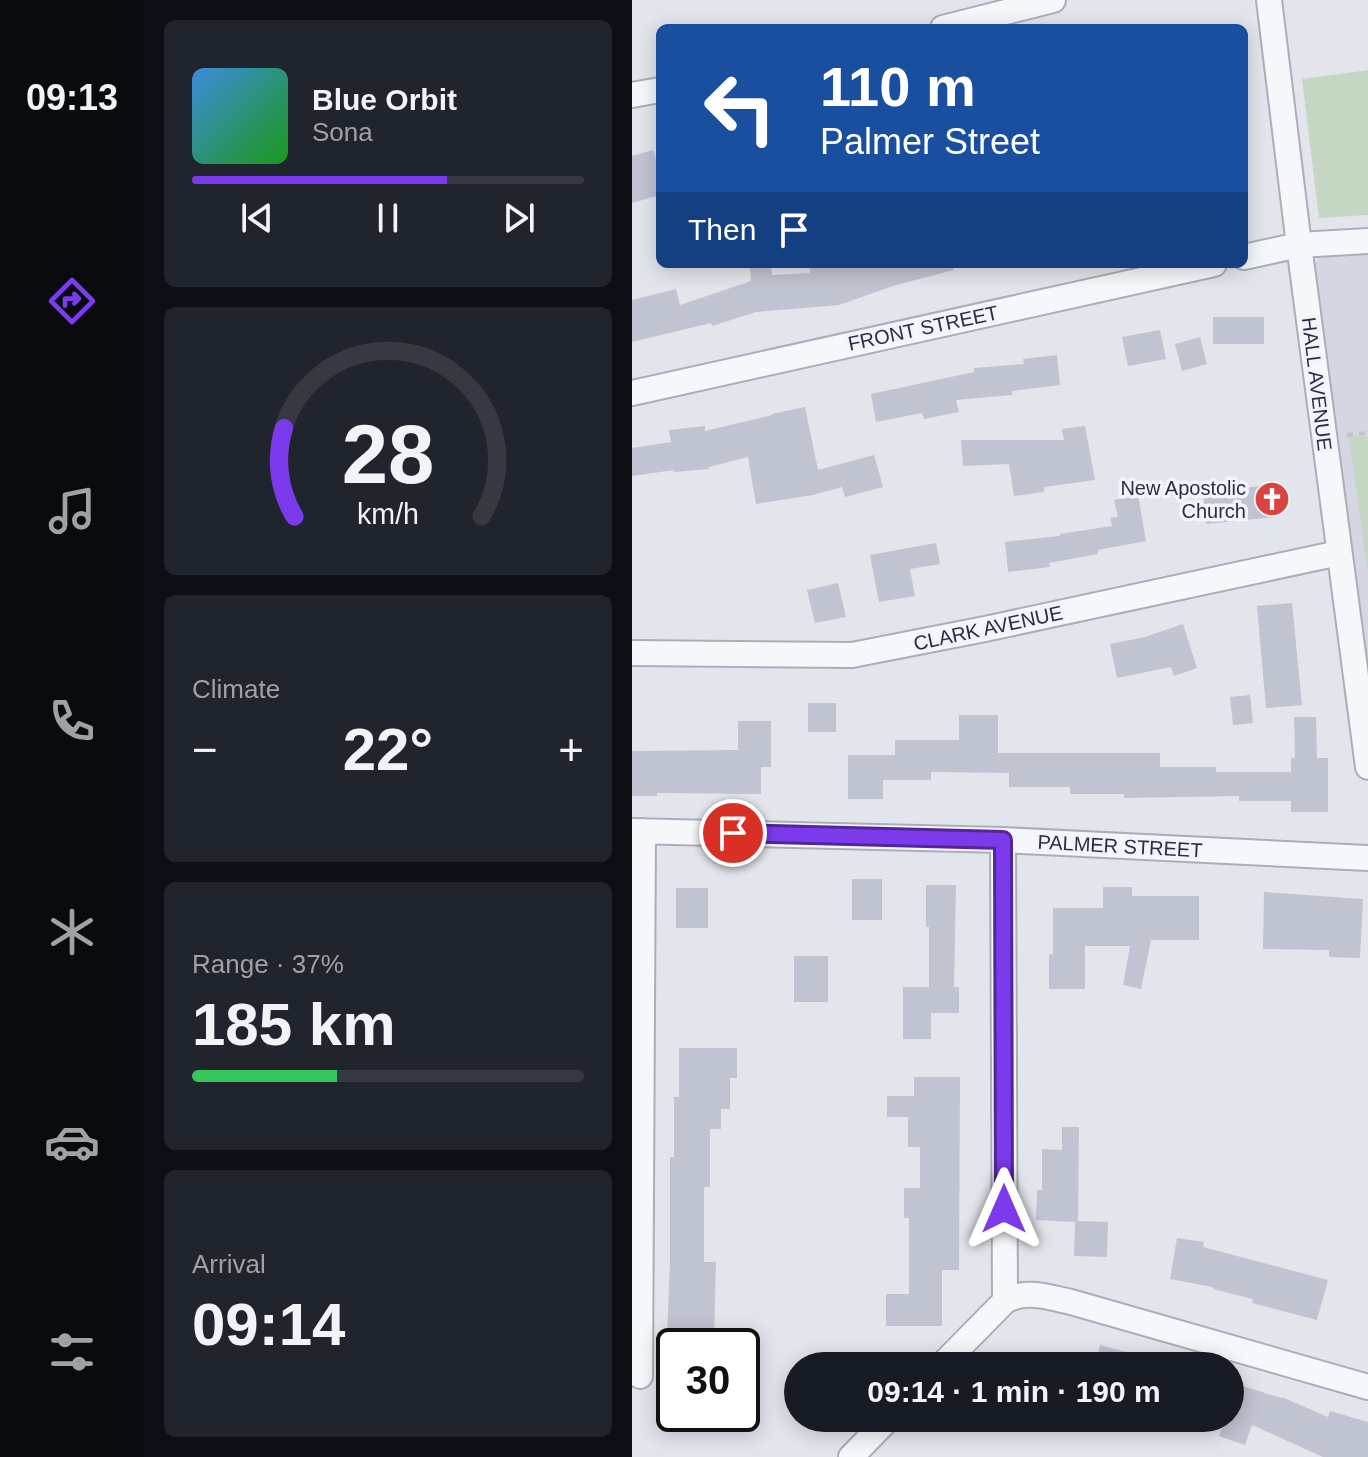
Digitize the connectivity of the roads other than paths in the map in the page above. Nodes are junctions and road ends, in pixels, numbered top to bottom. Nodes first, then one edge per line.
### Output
1 (1053, 0) edge
2 (1269, 0) edge
3 (959, 24) edge
4 (656, 91) edge
5 (632, 95) edge
6 (1368, 241) edge
7 (1299, 245) junction
8 (1248, 256) edge
9 (1196, 268) edge
10 (632, 393) edge
11 (1339, 553) junction
12 (632, 653) edge
13 (1368, 767) edge
14 (637, 831) edge
15 (1003, 840) junction
16 (1368, 858) edge
17 (1005, 1301) junction
18 (955, 1352) edge
19 (640, 1376) dead end
20 (1368, 1387) edge
21 (875, 1432) edge
22 (851, 1457) edge

1 - 3 street
2 - 7 street, HALL AVENUE
4 - 5 street
6 - 7 street
7 - 8 street
7 - 11 street, HALL AVENUE
9 - 10 street, FRONT STREET
11 - 12 street, CLARK AVENUE
11 - 13 street, HALL AVENUE
14 - 15 street, PALMER STREET
14 - 19 street
15 - 16 street, PALMER STREET
15 - 17 street
17 - 18 street
17 - 20 street
21 - 22 street

